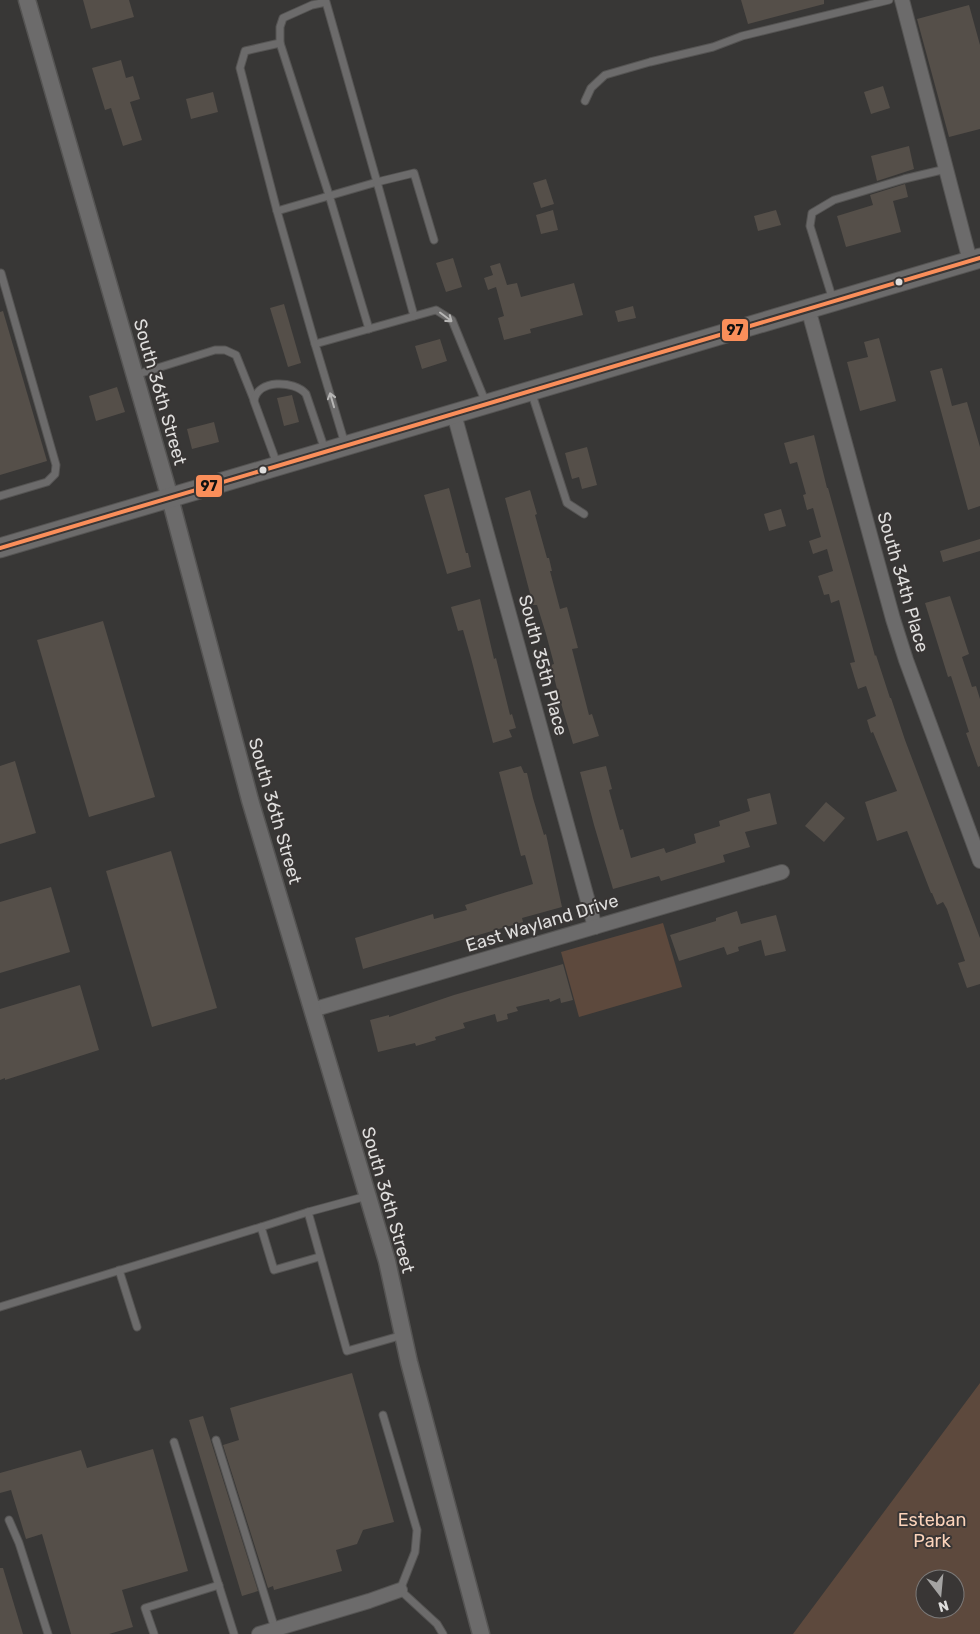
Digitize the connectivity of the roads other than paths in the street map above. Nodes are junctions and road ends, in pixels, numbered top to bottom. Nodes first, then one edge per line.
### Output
1 (27, 0) edge
2 (889, 0) edge
3 (902, 0) edge
4 (280, 42) junction
5 (585, 101) dead end
6 (946, 169) junction
7 (377, 182) junction
8 (330, 196) junction
9 (277, 211) junction
10 (434, 240) dead end
11 (975, 260) edge
12 (0, 271) edge
13 (834, 301) junction
14 (808, 308) junction
15 (414, 316) junction
16 (369, 329) junction
17 (315, 344) junction
18 (135, 375) junction
19 (530, 391) junction
20 (254, 401) junction
21 (486, 404) junction
22 (454, 414) junction
23 (346, 447) junction
24 (326, 452) junction
25 (278, 466) junction
26 (0, 496) edge
27 (170, 498) junction
28 (584, 514) dead end
29 (0, 548) edge
30 (980, 861) edge
31 (782, 872) dead end
32 (595, 927) junction
33 (312, 1010) junction
34 (368, 1196) junction
35 (308, 1212) junction
36 (261, 1226) junction
37 (319, 1257) junction
38 (120, 1270) junction
39 (0, 1307) edge
40 (137, 1327) dead end
41 (403, 1335) junction
42 (383, 1415) dead end
43 (216, 1440) dead end
44 (174, 1442) dead end
45 (9, 1520) dead end
46 (219, 1585) junction
47 (400, 1590) junction
48 (275, 1629) junction
49 (48, 1634) edge
50 (154, 1634) edge
51 (234, 1634) edge
52 (259, 1634) edge
53 (443, 1634) edge
54 (481, 1634) edge

1 - 18 street, South 36th Street
2 - 5 lane
3 - 6 street
4 - 7 lane
4 - 8 lane
4 - 9 lane
6 - 11 street
6 - 13 lane
7 - 8 lane
7 - 10 lane
7 - 15 lane
8 - 9 lane
8 - 16 lane
9 - 17 lane
11 - 13 main road
12 - 26 lane
13 - 14 main road
14 - 19 main road
14 - 30 street, South 34th Place
15 - 16 lane
15 -> 21 lane
16 - 17 lane
23 -> 17 lane
18 - 20 lane
18 - 27 street, South 36th Street
19 - 21 main road
19 - 28 lane
20 - 24 lane
20 - 25 lane
21 - 22 main road
22 - 23 main road
22 - 32 street, South 35th Place
23 - 24 main road
24 - 25 main road
25 - 27 main road
27 - 29 main road
27 - 33 street, South 36th Street
31 - 32 street, East Wayland Drive
32 - 33 street, East Wayland Drive
33 - 34 street, South 36th Street
34 - 35 lane
34 - 41 street, South 36th Street
35 - 36 lane
35 - 37 lane
36 - 37 lane
36 - 38 lane
37 - 41 lane
38 - 39 lane
38 - 40 lane
41 - 54 street, South 36th Street
42 - 47 lane
43 - 48 lane
44 - 46 lane
45 - 49 lane
46 - 50 lane
46 - 51 lane
47 - 48 street
47 - 53 lane
48 - 52 street

